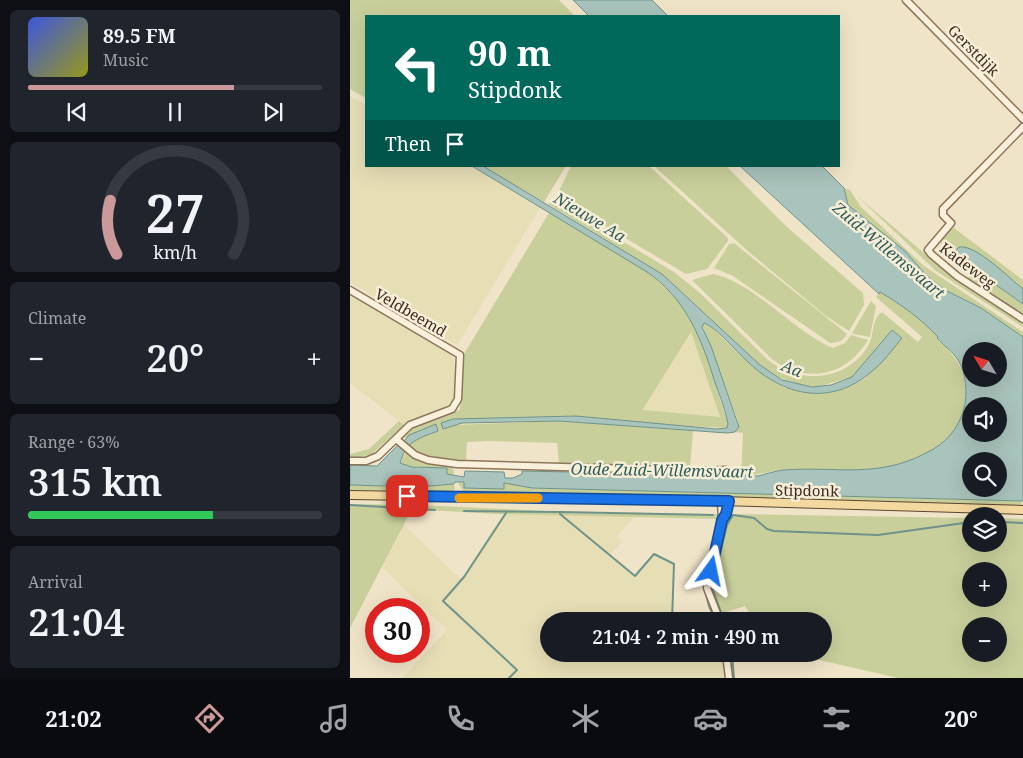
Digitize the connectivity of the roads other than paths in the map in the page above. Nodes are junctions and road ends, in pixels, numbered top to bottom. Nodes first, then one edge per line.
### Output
1 (906, 0) edge
2 (1023, 119) edge
3 (1023, 127) edge
4 (350, 290) edge
5 (1023, 319) edge
6 (396, 439) junction
7 (350, 461) edge
8 (726, 470) dead end
9 (350, 495) edge
10 (725, 501) junction
11 (1023, 510) edge
12 (716, 612) edge
13 (727, 662) edge
14 (729, 678) edge

1 - 2 street, Gerstdijk
3 - 5 street, Kadeweg
4 - 6 street, Veldbeemd
6 - 7 street
6 - 8 street
9 - 10 main road, Stipdonk
10 - 11 main road, Stipdonk
10 - 12 street
13 - 14 street

